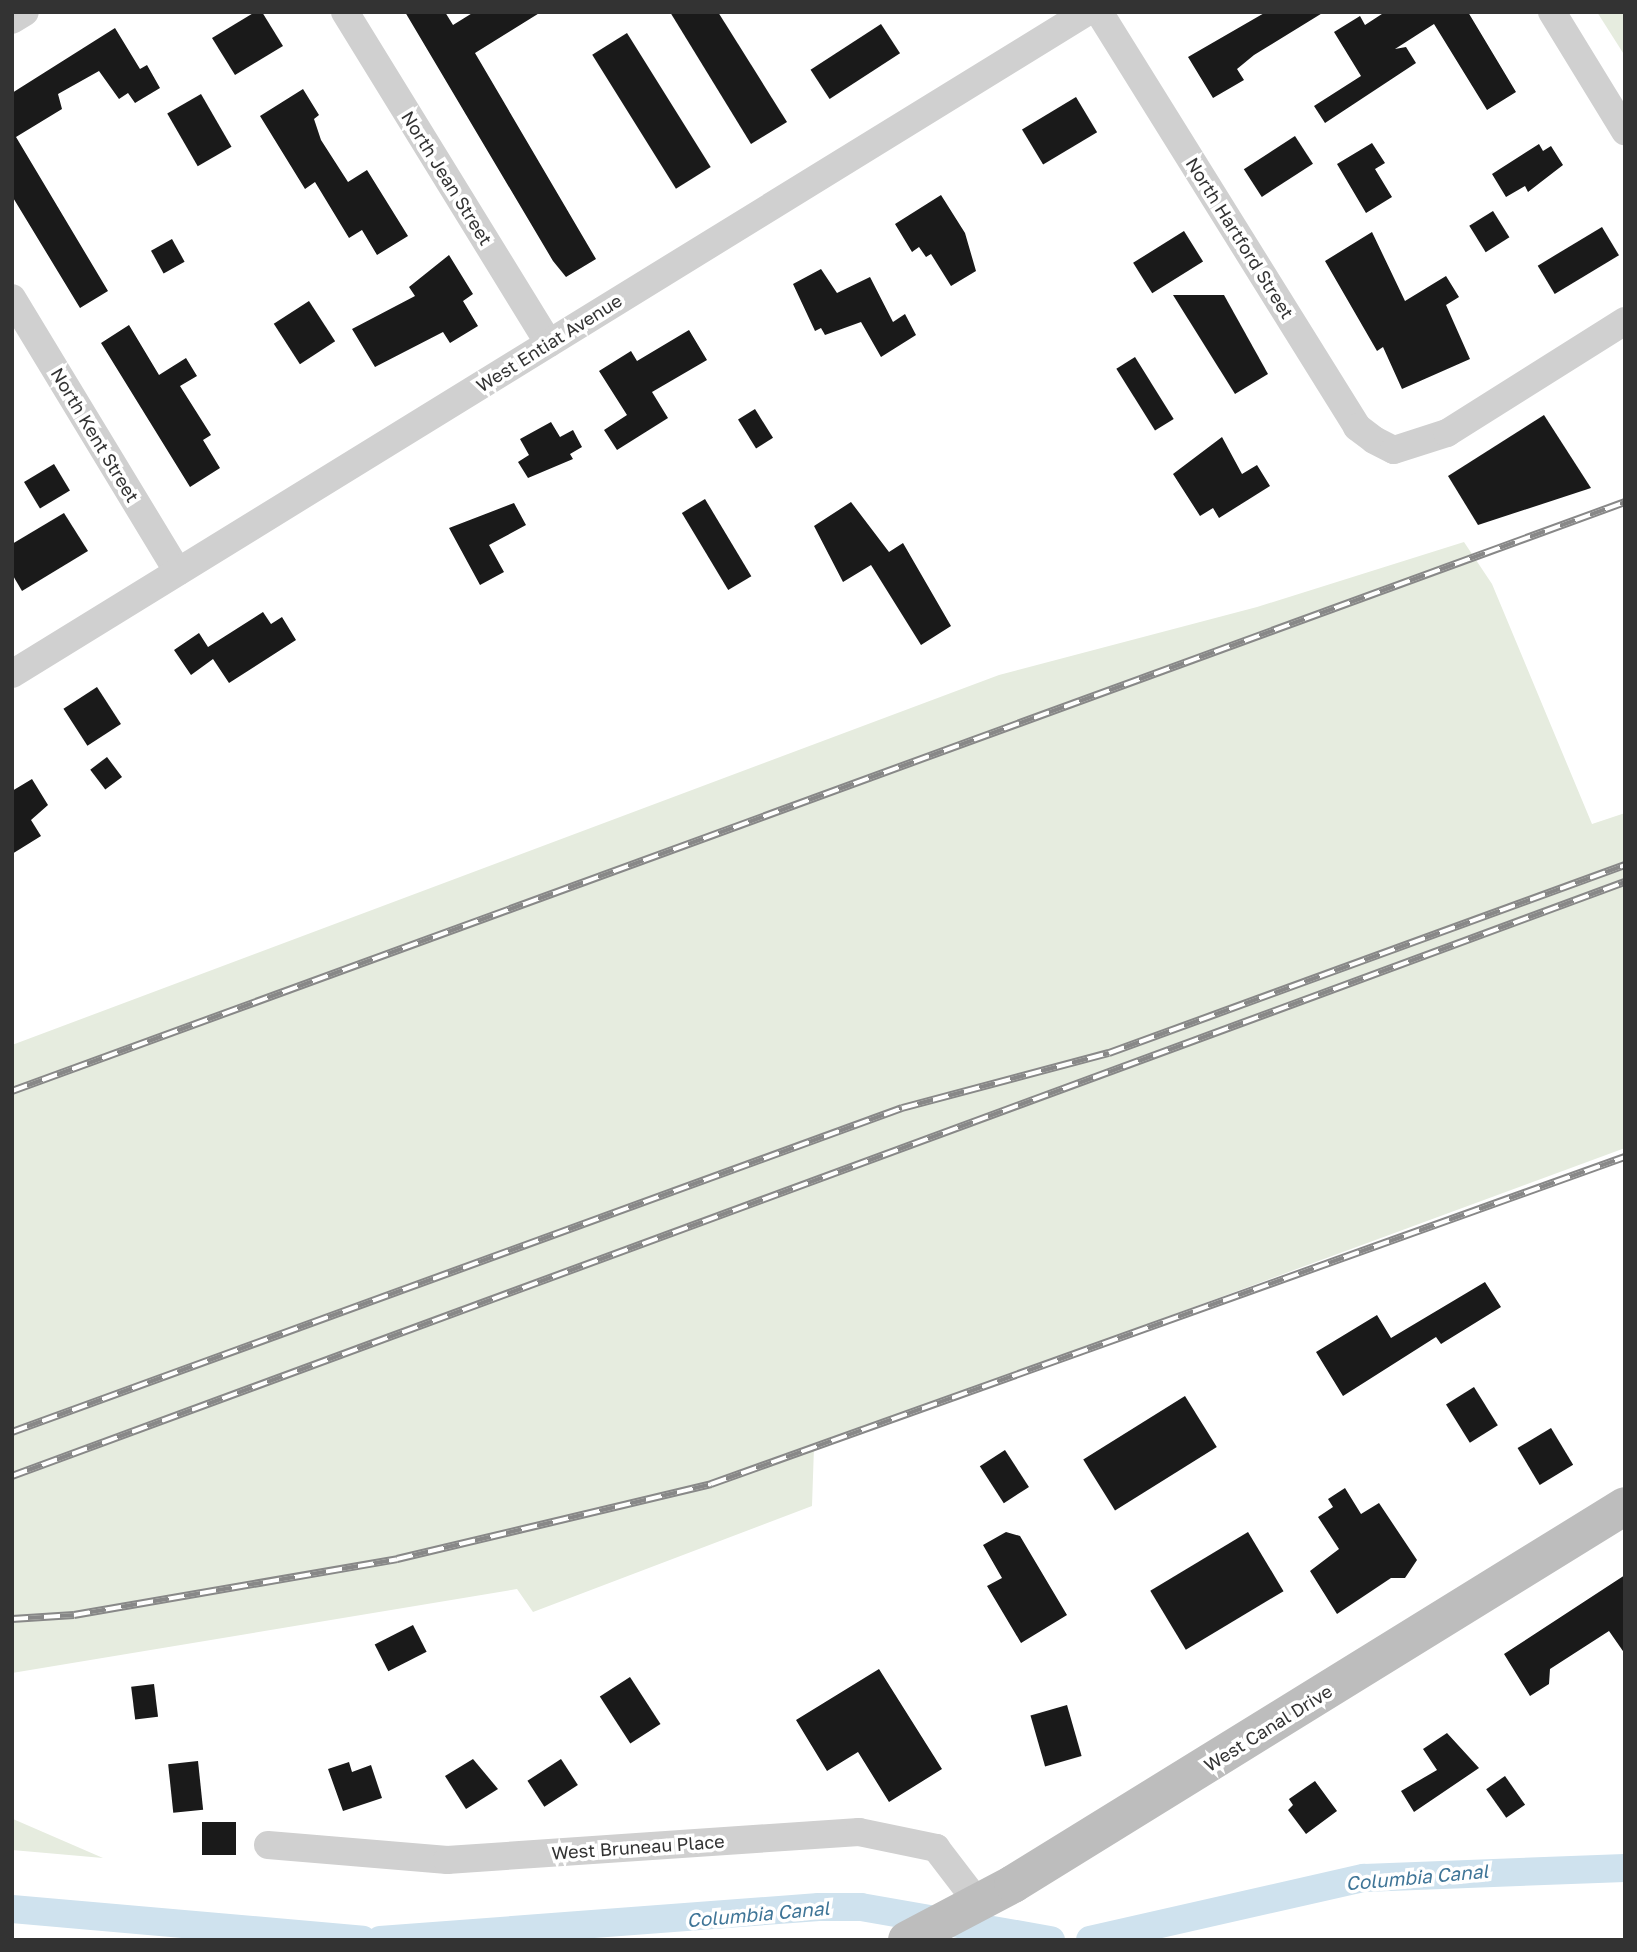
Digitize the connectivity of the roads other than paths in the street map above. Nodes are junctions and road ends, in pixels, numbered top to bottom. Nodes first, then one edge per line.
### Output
1 (25, 12) edge
2 (345, 12) edge
3 (1087, 12) edge
4 (1099, 12) edge
5 (1552, 12) edge
6 (12, 20) edge
7 (1625, 131) edge
8 (12, 298) edge
9 (1625, 321) edge
10 (549, 343) junction
11 (178, 572) junction
12 (12, 674) edge
13 (1625, 1506) edge
14 (268, 1845) dead end
15 (969, 1908) junction
16 (914, 1937) edge

1 - 6 street
2 - 10 street, North Jean Street
3 - 10 street, West Entiat Avenue
4 - 9 street, North Hartford Street
5 - 7 street
8 - 11 street, North Kent Street
10 - 11 street, West Entiat Avenue
11 - 12 street, West Entiat Avenue
13 - 15 street, West Canal Drive
14 - 15 street, West Bruneau Place
15 - 16 street, West Canal Drive

